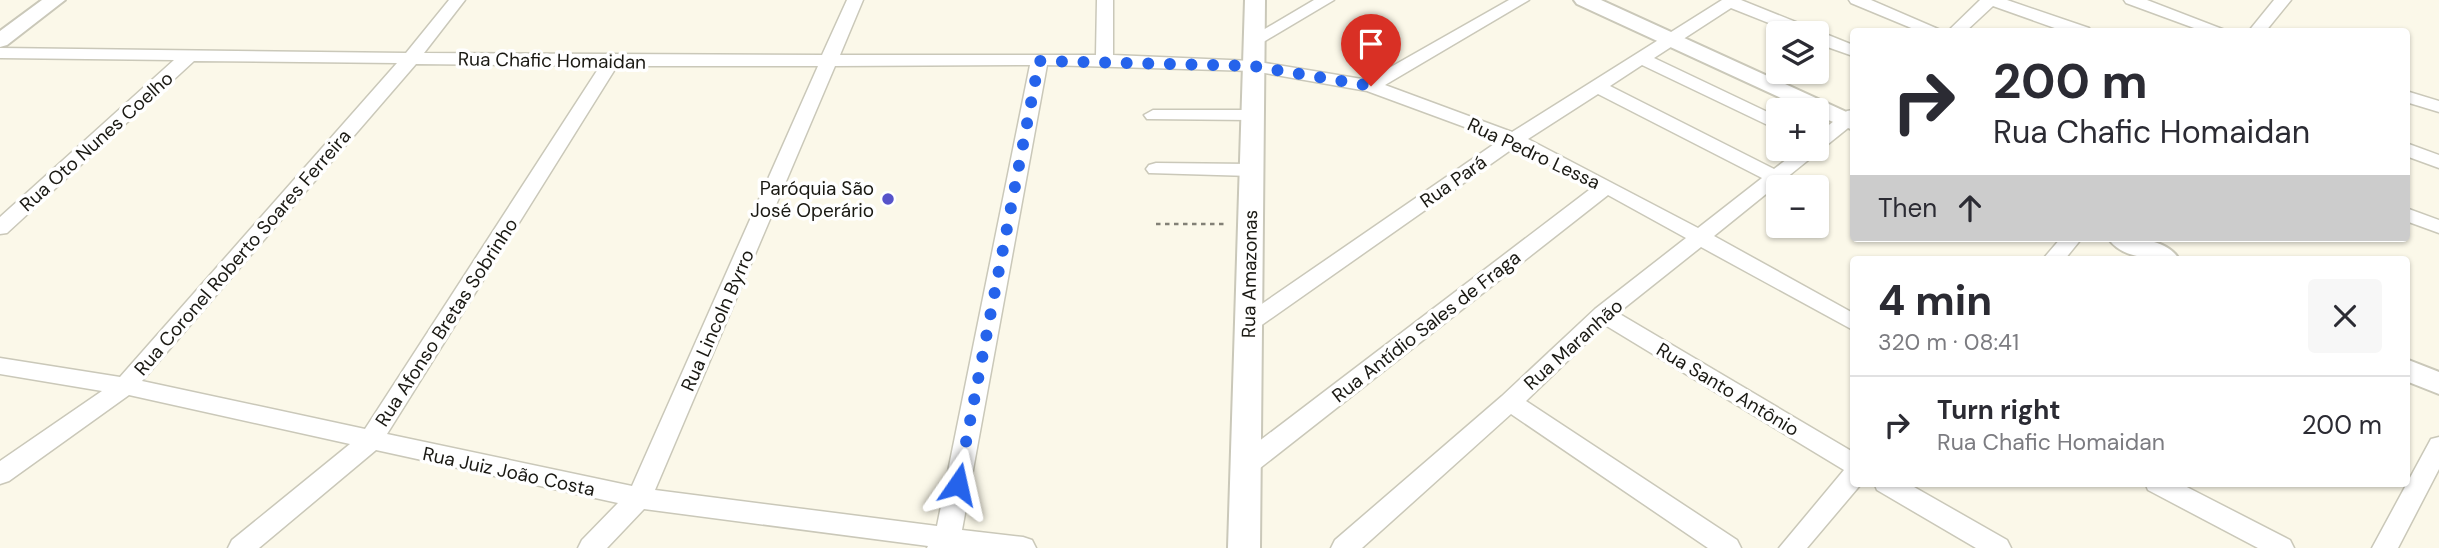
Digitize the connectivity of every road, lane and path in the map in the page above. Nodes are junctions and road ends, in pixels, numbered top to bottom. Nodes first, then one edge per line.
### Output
1 (55, 0) edge
2 (457, 0) edge
3 (855, 0) edge
4 (1105, 0) edge
5 (1255, 0) edge
6 (1326, 0) edge
7 (1521, 0) edge
8 (1584, 0) edge
9 (1857, 0) edge
10 (1991, 0) edge
11 (2132, 0) edge
12 (2283, 0) edge
13 (1732, 1) edge
14 (1780, 21) edge
15 (1927, 28) edge
16 (1960, 28) edge
17 (2072, 28) edge
18 (2211, 28) edge
19 (2259, 28) edge
20 (1254, 40) junction
21 (0, 41) edge
22 (1671, 41) junction
23 (1829, 42) edge
24 (1850, 50) edge
25 (0, 53) edge
26 (191, 54) junction
27 (412, 57) junction
28 (1640, 58) junction
29 (1104, 60) junction
30 (612, 61) junction
31 (830, 61) junction
32 (1039, 61) junction
33 (1253, 66) junction
34 (1371, 86) junction
35 (1596, 86) junction
36 (2410, 97) edge
37 (2439, 107) edge
38 (1252, 115) junction
39 (1153, 116) dead end
40 (1766, 118) edge
41 (1850, 119) edge
42 (1850, 120) edge
43 (1829, 135) edge
44 (1514, 139) junction
45 (2410, 151) edge
46 (1796, 161) edge
47 (2439, 162) edge
48 (1156, 169) dead end
49 (1251, 170) junction
50 (1770, 175) edge
51 (1780, 175) edge
52 (1607, 186) junction
53 (1766, 186) edge
54 (2410, 216) edge
55 (1156, 224) dead end
56 (1250, 224) junction
57 (2439, 227) edge
58 (0, 228) edge
59 (1700, 238) junction
60 (2068, 242) edge
61 (2130, 242) edge
62 (2056, 256) edge
63 (2160, 256) edge
64 (1603, 314) junction
65 (1850, 320) edge
66 (1248, 324) junction
67 (0, 366) edge
68 (2410, 371) edge
69 (2439, 384) edge
70 (125, 386) junction
71 (1510, 402) junction
72 (369, 442) junction
73 (2439, 446) edge
74 (1850, 462) edge
75 (1246, 465) junction
76 (0, 474) edge
77 (1850, 480) edge
78 (1893, 487) edge
79 (2165, 487) edge
80 (639, 498) junction
81 (944, 542) edge
82 (241, 548) edge
83 (591, 548) edge
84 (1023, 548) edge
85 (1244, 548) edge
86 (1343, 548) edge
87 (1728, 548) edge
88 (1793, 548) edge
89 (1998, 548) edge
90 (2281, 548) edge
91 (2385, 548) edge

1 - 21 street
2 - 27 street, Rua Coronel Roberto Soares Ferreira
3 - 31 street, Rua Lincoln Byrro
4 - 29 street
5 - 20 street, Rua Amazonas
6 - 20 street
7 - 34 street
8 - 22 street
9 - 15 street
10 - 16 street
10 - 17 street
11 - 18 street
12 - 19 street
13 - 14 street
13 - 22 street, Rua Pará
20 - 33 street, Rua Amazonas
22 - 28 street, Rua Pará
22 - 41 street
23 - 24 street
25 - 26 street, Rua Chafic Homaidan
26 - 27 street, Rua Chafic Homaidan
26 - 58 street, Rua Oto Nunes Coelho
27 - 30 street, Rua Chafic Homaidan
27 - 70 street, Rua Coronel Roberto Soares Ferreira
28 - 35 street, Rua Pará
28 - 40 street
29 - 32 street, Rua Chafic Homaidan
29 - 33 street, Rua Pedro Lessa
30 - 31 street, Rua Chafic Homaidan
30 - 72 street, Rua Afonso Bretas Sobrinho
31 - 32 street, Rua Chafic Homaidan
31 - 80 street, Rua Lincoln Byrro
32 - 81 street
33 - 34 street, Rua Pedro Lessa
33 - 38 street, Rua Amazonas
34 - 44 street, Rua Pedro Lessa
35 - 44 street, Rua Pará
35 - 50 street
36 - 37 street
38 - 39 street
38 - 49 street, Rua Amazonas
42 - 43 street, Rua Maranhão
44 - 52 street, Rua Pedro Lessa
44 - 66 street, Rua Pará
45 - 47 street
46 - 51 street, Rua Maranhão
48 - 49 street
49 - 56 street, Rua Amazonas
52 - 59 street, Rua Pedro Lessa
52 - 75 street, Rua Antídio Sales de Fraga
53 - 59 street, Rua Maranhão
54 - 57 street
55 - 56 path
56 - 66 street, Rua Amazonas
59 - 64 street, Rua Maranhão
59 - 65 street, Rua Pedro Lessa
60 - 62 street
61 - 63 street
64 - 71 street, Rua Maranhão
64 - 74 street, Rua Santo Antônio
66 - 75 street, Rua Amazonas
67 - 70 street, Rua Juiz João Costa
68 - 69 street
70 - 72 street, Rua Juiz João Costa
70 - 76 street, Rua Coronel Roberto Soares Ferreira
71 - 86 street, Rua Maranhão
71 - 87 street
72 - 80 street, Rua Juiz João Costa
72 - 82 street, Rua Afonso Bretas Sobrinho
73 - 91 street
75 - 85 street, Rua Amazonas
77 - 88 street
78 - 89 street
79 - 90 street
80 - 81 street, Rua Juiz João Costa
80 - 83 street, Rua Lincoln Byrro
81 - 84 street, Rua Juiz João Costa

